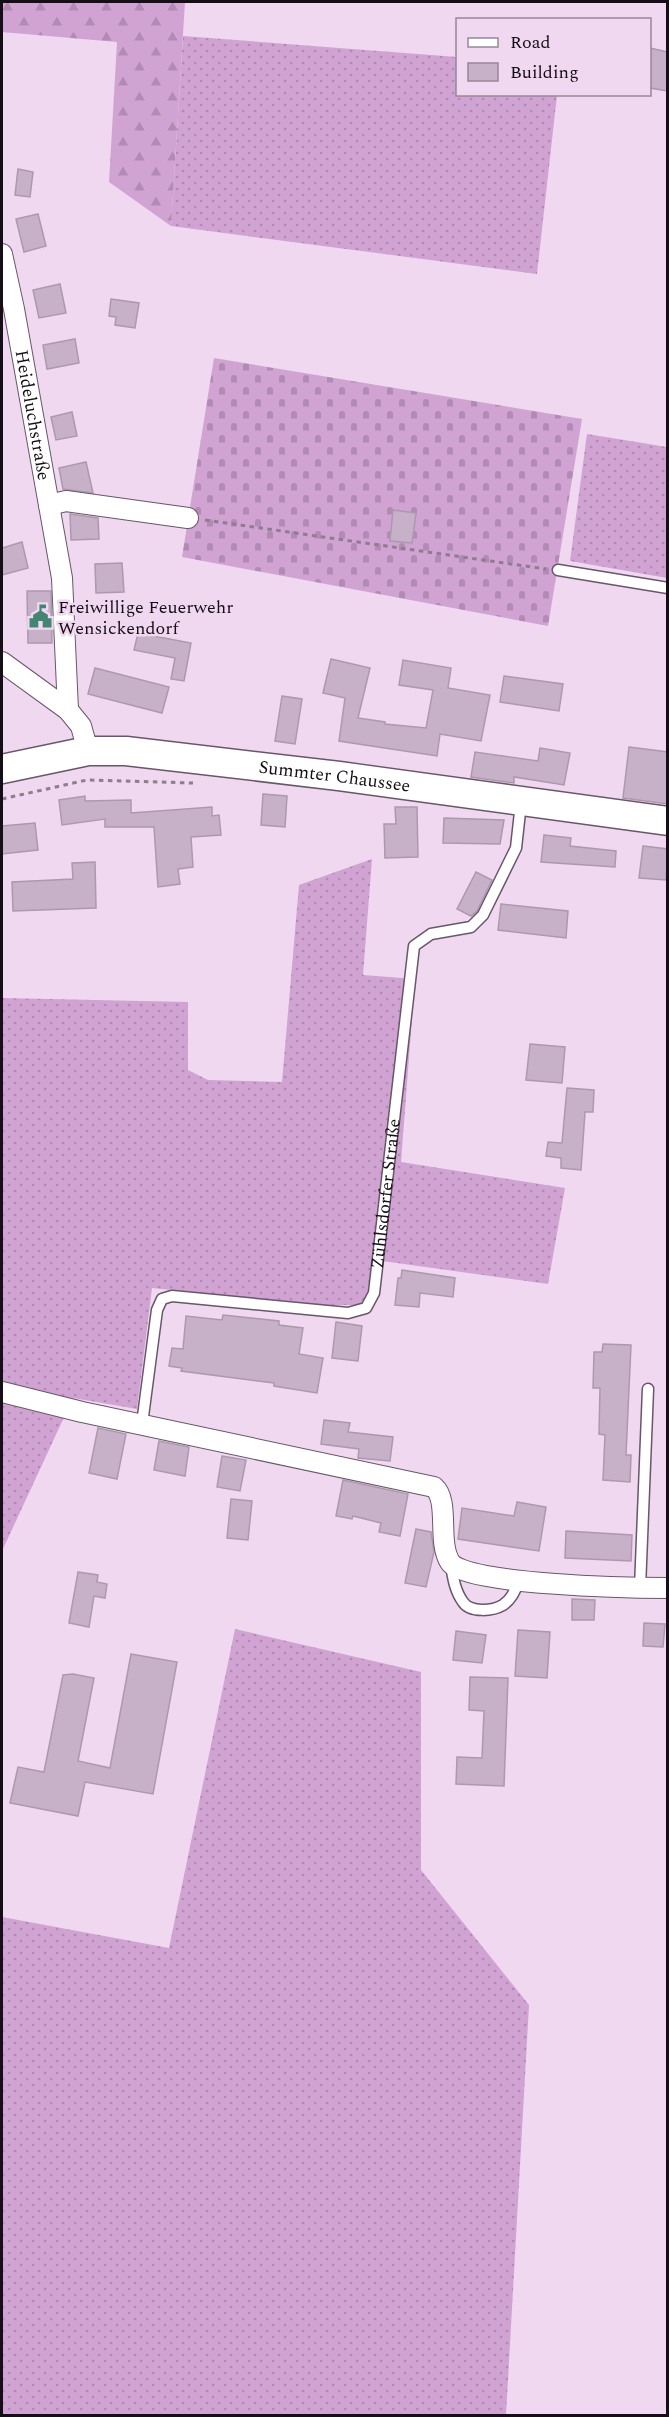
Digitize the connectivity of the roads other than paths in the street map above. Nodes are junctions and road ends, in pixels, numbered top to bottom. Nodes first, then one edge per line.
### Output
1 (2, 255) edge
2 (49, 505) junction
3 (188, 518) road end
4 (558, 570) road end
5 (668, 588) edge
6 (3, 661) edge
7 (68, 710) junction
8 (87, 751) junction
9 (2, 769) edge
10 (521, 802) junction
11 (668, 821) edge
12 (648, 1389) dead end
13 (2, 1392) edge
14 (142, 1424) junction
15 (451, 1565) junction
16 (519, 1581) junction
17 (640, 1588) junction
18 (668, 1588) edge

1 - 2 street, Heideluchstraße
2 - 3 street, Heideluchstraße
2 - 7 street, Heideluchstraße
4 - 5 lane
6 - 7 street
7 - 8 street
8 - 9 main road, Summter Chaussee
8 - 10 main road, Summter Chaussee
10 - 11 main road, Summter Chaussee
10 - 14 lane, Zühlsdorfer Straße
12 - 17 lane
13 - 14 street
14 - 15 street
15 - 16 street
15 - 16 lane
16 - 17 street
17 - 18 street

